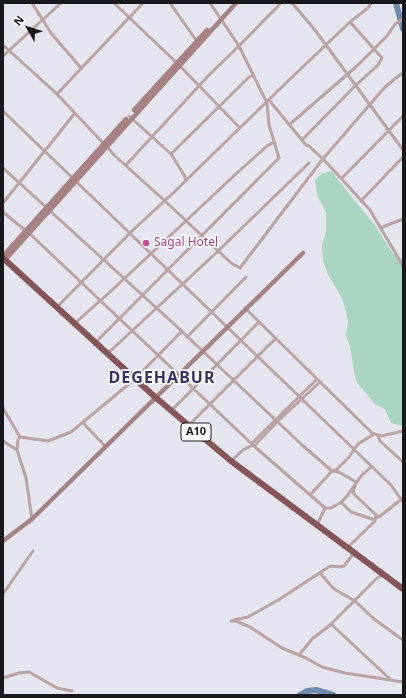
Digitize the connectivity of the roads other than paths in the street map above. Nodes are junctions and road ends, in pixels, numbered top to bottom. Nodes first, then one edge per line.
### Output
1 (32, 3) edge
2 (61, 3) edge
3 (114, 3) edge
4 (143, 3) edge
5 (170, 3) edge
6 (210, 3) edge
7 (234, 3) edge
8 (281, 3) edge
9 (292, 3) edge
10 (371, 3) edge
11 (130, 17) junction
12 (221, 18) junction
13 (403, 19) edge
14 (42, 20) junction
15 (350, 22) junction
16 (196, 40) junction
17 (3, 45) edge
18 (326, 45) junction
19 (239, 46) junction
20 (375, 48) junction
21 (9, 50) junction
22 (3, 56) edge
23 (178, 64) junction
24 (81, 68) junction
25 (401, 74) dead end
26 (253, 75) junction
27 (347, 75) junction
28 (199, 85) junction
29 (355, 86) junction
30 (56, 94) junction
31 (267, 101) junction
32 (368, 105) junction
33 (220, 106) junction
34 (3, 110) edge
35 (75, 113) junction
36 (403, 116) edge
37 (130, 117) junction
38 (289, 125) junction
39 (240, 128) junction
40 (388, 131) junction
41 (152, 137) junction
42 (302, 140) junction
43 (274, 142) junction
44 (105, 145) junction
45 (403, 150) edge
46 (46, 151) junction
47 (171, 154) junction
48 (403, 157) edge
49 (322, 160) junction
50 (308, 163) dead end
51 (126, 165) junction
52 (3, 168) edge
53 (342, 178) junction
54 (74, 180) junction
55 (186, 181) junction
56 (20, 183) junction
57 (165, 200) junction
58 (361, 201) junction
59 (3, 204) edge
60 (48, 209) junction
61 (3, 212) edge
62 (403, 218) edge
63 (186, 220) junction
64 (380, 228) junction
65 (28, 232) junction
66 (129, 233) junction
67 (202, 236) junction
68 (218, 251) junction
69 (303, 253) dead end
70 (151, 254) junction
71 (3, 258) edge
72 (103, 260) junction
73 (403, 266) edge
74 (168, 270) junction
75 (246, 278) dead end
76 (124, 279) junction
77 (82, 281) junction
78 (182, 284) junction
79 (142, 296) junction
80 (102, 300) junction
81 (56, 308) junction
82 (156, 308) junction
83 (245, 308) junction
84 (212, 312) junction
85 (120, 318) junction
86 (259, 322) junction
87 (74, 324) junction
88 (226, 327) junction
89 (132, 329) junction
90 (182, 332) junction
91 (187, 337) junction
92 (276, 338) junction
93 (241, 340) junction
94 (95, 343) junction
95 (202, 351) junction
96 (107, 354) junction
97 (159, 355) junction
98 (258, 356) junction
99 (217, 365) junction
100 (179, 374) junction
101 (135, 379) junction
102 (234, 380) junction
103 (319, 380) junction
104 (194, 388) junction
105 (155, 397) junction
106 (301, 397) junction
107 (210, 404) junction
108 (3, 408) edge
109 (172, 411) junction
110 (277, 420) junction
111 (83, 423) junction
112 (189, 426) junction
113 (403, 431) edge
114 (374, 434) junction
115 (378, 436) junction
116 (20, 437) junction
117 (3, 441) edge
118 (253, 445) junction
119 (105, 446) junction
120 (17, 450) junction
121 (353, 450) junction
122 (231, 461) junction
123 (403, 462) edge
124 (372, 467) junction
125 (332, 471) junction
126 (356, 482) junction
127 (310, 495) junction
128 (402, 500) edge
129 (341, 502) junction
130 (325, 508) junction
131 (376, 515) junction
132 (32, 519) junction
133 (375, 520) junction
134 (317, 526) junction
135 (3, 541) edge
136 (347, 548) junction
137 (33, 551) dead end
138 (354, 553) junction
139 (320, 573) junction
140 (384, 575) junction
141 (403, 589) edge
142 (3, 594) edge
143 (355, 601) junction
144 (331, 624) junction
145 (403, 640) edge
146 (299, 655) junction
147 (3, 678) edge
148 (390, 679) junction
149 (403, 682) edge
150 (72, 691) dead end

1 - 14 street
2 - 14 street
3 - 11 street
4 - 11 street
5 - 16 street
6 - 12 street
7 - 12 street
8 - 19 street
9 - 18 street
10 - 15 street
11 - 23 street
11 - 24 street
12 - 16 street
12 - 19 street
12 - 23 street
13 - 20 street
14 - 21 street
14 - 24 street
15 - 18 street
15 - 20 street
16 - 23 street
17 - 21 street
18 - 27 street
18 - 31 street
19 - 26 street
19 - 28 street
20 - 27 street
20 - 29 street
21 - 22 street
21 - 30 street
23 - 28 street
23 - 37 street
24 - 30 street
25 - 32 street
26 - 31 street
26 - 33 street
27 - 29 street
27 - 38 street
28 - 33 street
28 - 41 street
29 - 32 street
29 - 42 street
30 - 35 street
31 - 38 street
31 - 39 street
31 - 43 street
32 - 40 street
32 - 49 street
33 - 39 street
33 - 47 street
34 - 46 street
35 - 44 street
35 - 46 street
36 - 40 street
37 - 41 street
37 - 44 street
38 - 42 street
39 - 55 street
40 - 45 street
40 - 53 street
41 - 47 street
41 - 51 street
42 - 49 street
43 - 63 street
43 - 67 street
44 - 51 street
44 - 54 street
46 - 54 street
46 - 56 street
47 - 55 street
48 - 58 street
49 - 53 street
49 - 68 street
50 - 68 street
51 - 57 street
52 - 56 street
53 - 58 street
54 - 60 street
54 - 66 street
55 - 57 street
56 - 59 street
56 - 60 street
57 - 63 street
57 - 66 street
58 - 64 street
60 - 65 street
60 - 72 street
61 - 65 street
62 - 64 street
63 - 67 street
63 - 70 street
64 - 73 street
65 - 71 street
65 - 77 street
66 - 70 street
66 - 72 street
67 - 68 street
67 - 74 street
68 - 78 street
69 - 83 street
70 - 74 street
70 - 76 street
71 - 81 highway, A10
72 - 76 street
72 - 77 street
74 - 78 street
74 - 79 street
75 - 84 street
76 - 79 street
76 - 80 street
77 - 80 street
77 - 81 street
78 - 82 street
78 - 84 street
79 - 82 street
79 - 85 street
80 - 85 street
80 - 87 street
81 - 87 highway, A10
82 - 89 street
82 - 90 street
83 - 86 street
83 - 88 street
84 - 88 street
84 - 91 street
85 - 89 street
85 - 94 street
86 - 92 street
86 - 93 street
87 - 94 highway, A10
88 - 93 street
88 - 95 street
89 - 96 street
89 - 97 street
90 - 91 street
90 - 97 street
91 - 95 street
92 - 98 street
92 - 103 street
93 - 98 street
93 - 99 street
94 - 96 highway, A10
95 - 99 street
95 - 100 street
96 - 101 highway, A10
97 - 100 street
97 - 101 street
98 - 102 street
98 - 106 street
99 - 102 street
99 - 104 street
100 - 104 street
100 - 105 street
101 - 105 highway, A10
101 - 111 street
102 - 107 street
102 - 110 street
103 - 106 street
103 - 114 street
104 - 107 street
104 - 109 street
105 - 109 highway, A10
105 - 119 street
106 - 110 street
106 - 121 street
107 - 112 street
107 - 118 street
108 - 116 street
109 - 112 highway, A10
110 - 118 street
110 - 125 street
111 - 116 street
111 - 119 street
112 - 122 highway, A10
113 - 115 street
114 - 115 street
114 - 121 street
115 - 123 street
116 - 120 street
117 - 120 street
118 - 122 street
118 - 127 street
119 - 132 street
120 - 132 street
121 - 124 street
121 - 125 street
122 - 134 highway, A10
124 - 126 street
124 - 128 street
125 - 126 street
125 - 127 street
126 - 129 street
126 - 131 street
127 - 130 street
128 - 131 street
129 - 130 street
129 - 133 street
130 - 134 street
131 - 133 street
132 - 135 street
133 - 136 street
134 - 136 highway, A10
136 - 138 highway, A10
137 - 142 street
138 - 139 street
138 - 140 highway, A10
139 - 143 street
139 - 146 street
140 - 141 highway, A10
140 - 143 street
143 - 144 street
143 - 145 street
144 - 146 street
144 - 148 street
146 - 148 street
147 - 150 street
148 - 149 street

